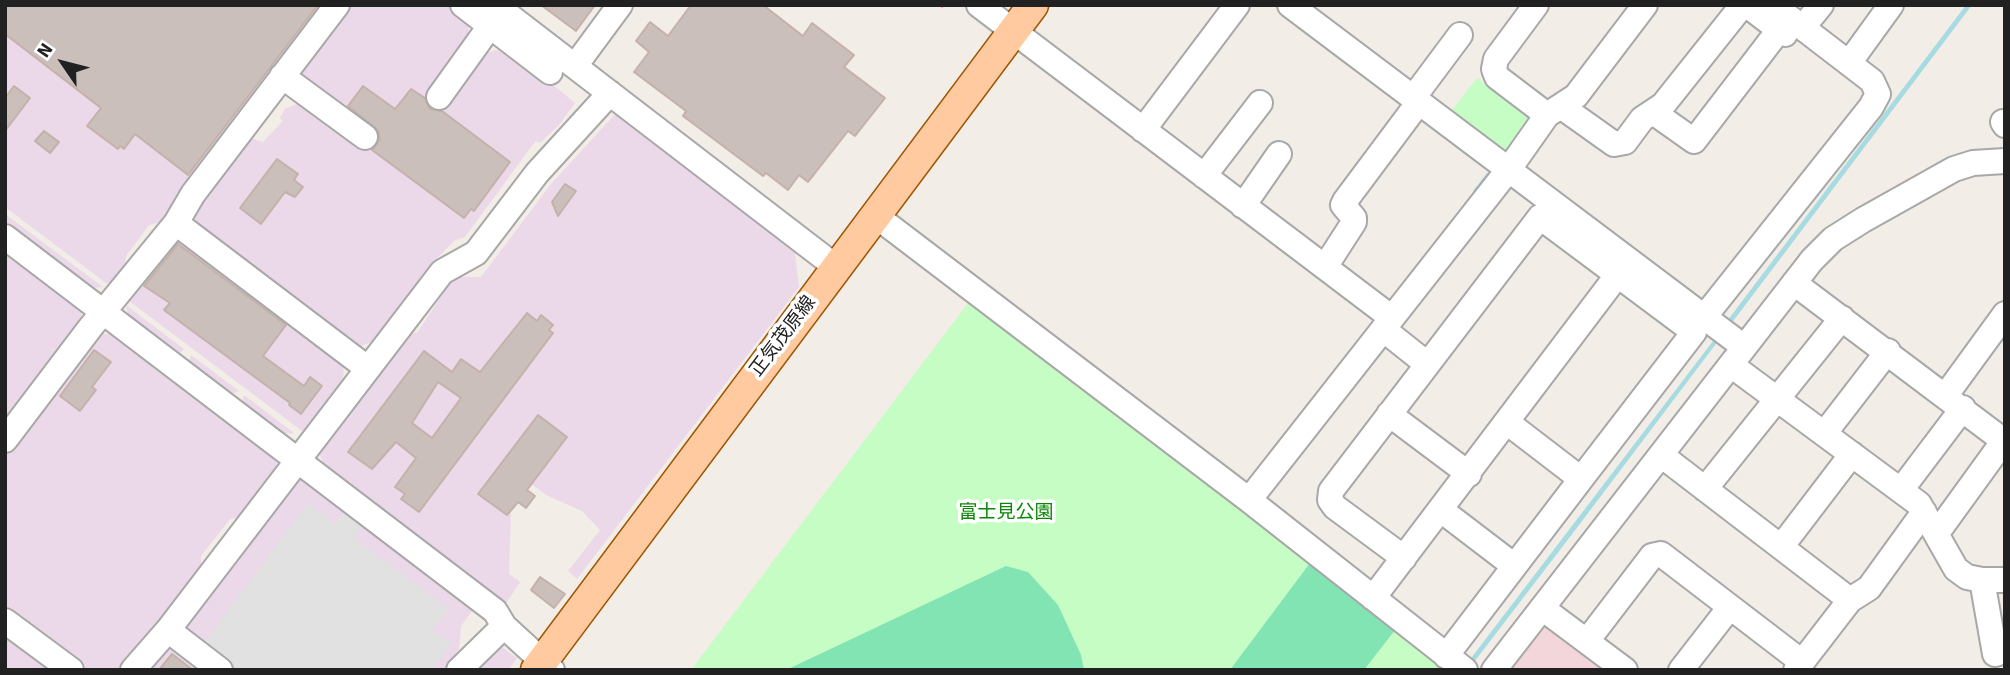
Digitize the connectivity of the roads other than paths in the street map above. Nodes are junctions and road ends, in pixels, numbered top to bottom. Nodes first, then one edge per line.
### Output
1 (338, 5) edge
2 (463, 5) edge
3 (620, 5) edge
4 (979, 5) edge
5 (1033, 5) edge
6 (1237, 5) edge
7 (1290, 5) edge
8 (1536, 5) edge
9 (1645, 5) edge
10 (1773, 5) edge
11 (1821, 5) edge
12 (1891, 5) edge
13 (492, 16) edge
14 (1791, 29) junction
15 (1013, 32) junction
16 (1460, 36) dead end
17 (1810, 54) dead end
18 (1849, 63) junction
19 (575, 66) junction
20 (550, 72) dead end
21 (282, 76) junction
22 (610, 93) junction
23 (439, 97) dead end
24 (1416, 100) junction
25 (1260, 103) dead end
26 (1555, 111) junction
27 (1653, 112) junction
28 (1143, 130) junction
29 (365, 137) dead end
30 (1279, 155) dead end
31 (2005, 161) edge
32 (1509, 169) junction
33 (1204, 176) junction
34 (1243, 206) junction
35 (876, 216) junction
36 (176, 223) junction
37 (5, 237) edge
38 (836, 267) junction
39 (1325, 267) junction
40 (1619, 273) junction
41 (1794, 283) junction
42 (104, 312) junction
43 (2005, 314) edge
44 (1705, 316) junction
45 (1842, 317) junction
46 (1388, 324) junction
47 (1888, 351) junction
48 (1737, 356) junction
49 (1427, 364) junction
50 (367, 369) junction
51 (1778, 399) junction
52 (1955, 402) junction
53 (1389, 414) junction
54 (1508, 423) junction
55 (1824, 434) junction
56 (5, 440) edge
57 (1852, 454) junction
58 (1661, 455) junction
59 (297, 459) junction
60 (1469, 474) junction
61 (1581, 479) junction
62 (1705, 489) junction
63 (1900, 491) junction
64 (1249, 500) junction
65 (1441, 510) junction
66 (1924, 512) junction
67 (1937, 533) junction
68 (1781, 547) junction
69 (1404, 558) junction
70 (1513, 565) junction
71 (1997, 577) edge
72 (1373, 598) junction
73 (1850, 600) junction
74 (1730, 607) junction
75 (1542, 608) junction
76 (5, 621) edge
77 (504, 626) junction
78 (168, 630) junction
79 (1587, 641) junction
80 (2005, 651) edge
81 (1455, 663) edge
82 (1799, 666) edge
83 (544, 667) edge
84 (71, 670) edge
85 (134, 670) edge
86 (220, 670) edge
87 (459, 670) edge
88 (1494, 670) edge
89 (1625, 670) edge
90 (1681, 670) edge

1 - 21 street
2 - 13 street
3 - 19 street
4 - 15 street
5 - 15 main road, 正気茂原線
6 - 28 street
7 - 24 street
8 - 26 street
9 - 26 street
10 - 14 street
11 - 14 street
12 - 18 street
13 - 19 street
13 - 20 street
13 - 23 street
14 - 17 street
14 - 18 street
14 - 27 street
14 - 27 street
15 - 28 street
15 - 35 main road, 正気茂原線
16 - 24 street
18 - 44 street
19 - 22 street
21 - 29 street
21 - 36 street
22 - 38 street
22 - 50 street
24 - 32 street
24 - 39 street
25 - 33 street
26 - 27 street
26 - 32 street
28 - 33 street
30 - 34 street
31 - 41 street
32 - 44 street
32 - 46 street
33 - 34 street
34 - 39 street
35 - 38 main road, 正気茂原線
35 - 64 street
36 - 42 street
36 - 50 street
37 - 42 street
38 - 83 main road, 正気茂原線
39 - 46 street
40 - 49 street
40 - 54 street
40 - 61 street
41 - 45 street
41 - 48 street
42 - 56 street
42 - 59 street
43 - 52 street
44 - 48 street
45 - 47 street
45 - 51 street
46 - 49 street
46 - 64 street
47 - 52 street
47 - 55 street
48 - 51 street
48 - 58 street
49 - 53 street
50 - 59 street
51 - 55 street
51 - 62 street
52 - 63 street
52 - 67 street
53 - 60 street
53 - 69 street
54 - 60 street
54 - 61 street
55 - 57 street
57 - 63 street
57 - 68 street
58 - 62 street
58 - 75 street
59 - 77 street
59 - 78 street
60 - 65 street
61 - 70 street
62 - 68 street
63 - 66 street
64 - 72 street
65 - 69 street
65 - 70 street
66 - 67 street
66 - 73 street
67 - 71 street
68 - 73 street
69 - 72 street
70 - 81 street
71 - 80 street
72 - 81 street
73 - 82 street
74 - 79 street
74 - 82 street
74 - 90 street
75 - 79 street
75 - 88 street
76 - 84 street
77 - 83 street
77 - 87 street
78 - 85 street
78 - 86 street
79 - 89 street

